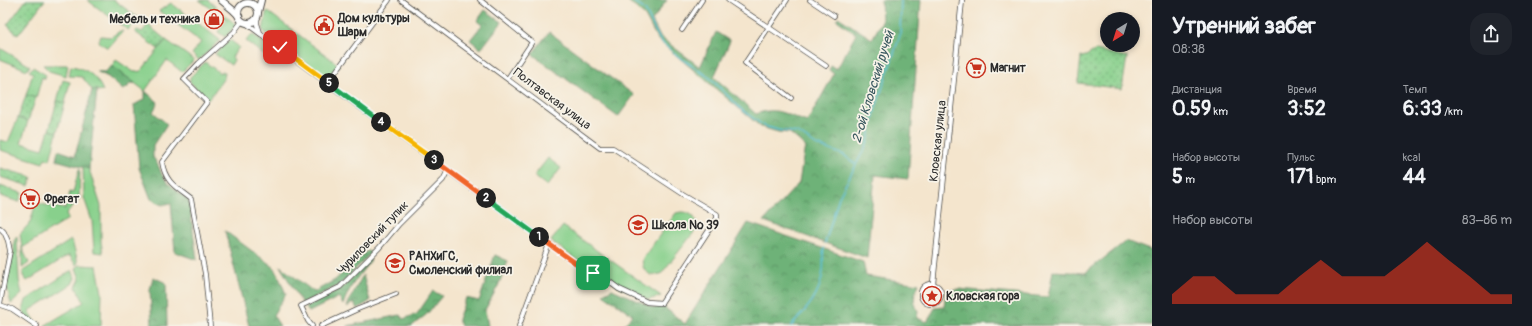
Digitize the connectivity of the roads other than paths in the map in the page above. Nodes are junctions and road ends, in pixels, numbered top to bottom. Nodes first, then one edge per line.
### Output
1 (222, 0) edge
2 (255, 0) edge
3 (261, 0) edge
4 (389, 0) edge
5 (401, 0) edge
6 (480, 0) edge
7 (702, 0) edge
8 (730, 0) edge
9 (787, 0) edge
10 (810, 0) edge
11 (962, 0) edge
12 (245, 4) junction
13 (258, 15) junction
14 (834, 16) dead end
15 (242, 20) junction
16 (768, 27) junction
17 (682, 30) dead end
18 (260, 33) junction
19 (826, 66) dead end
20 (508, 78) junction
21 (328, 82) junction
22 (791, 98) dead end
23 (448, 170) junction
24 (0, 228) edge
25 (549, 244) junction
26 (933, 283) junction
27 (396, 294) dead end
28 (661, 303) joint
29 (0, 304) edge
30 (37, 326) edge
31 (210, 326) edge
32 (312, 326) edge
33 (321, 326) edge
34 (519, 326) edge

1 - 12 main road
1 - 15 main road
2 - 12 main road
3 - 13 main road
4 - 21 street
5 - 20 street, Полтавская улица
6 - 20 street
7 - 17 street
8 - 16 street
9 - 16 street
10 - 14 street
11 - 26 street, Кловская улица
12 - 13 main road
12 - 15 main road
13 - 15 main road
13 - 18 street
15 - 18 street
15 - 31 street
16 - 19 street
16 - 22 street
18 - 21 street
20 - 28 street, Полтавская улица
21 - 23 street
23 - 25 street
23 - 32 street, Чуриловский тупик
24 - 29 street
25 - 28 street
25 - 34 street
26 - 26 street
27 - 33 street
29 - 30 street

